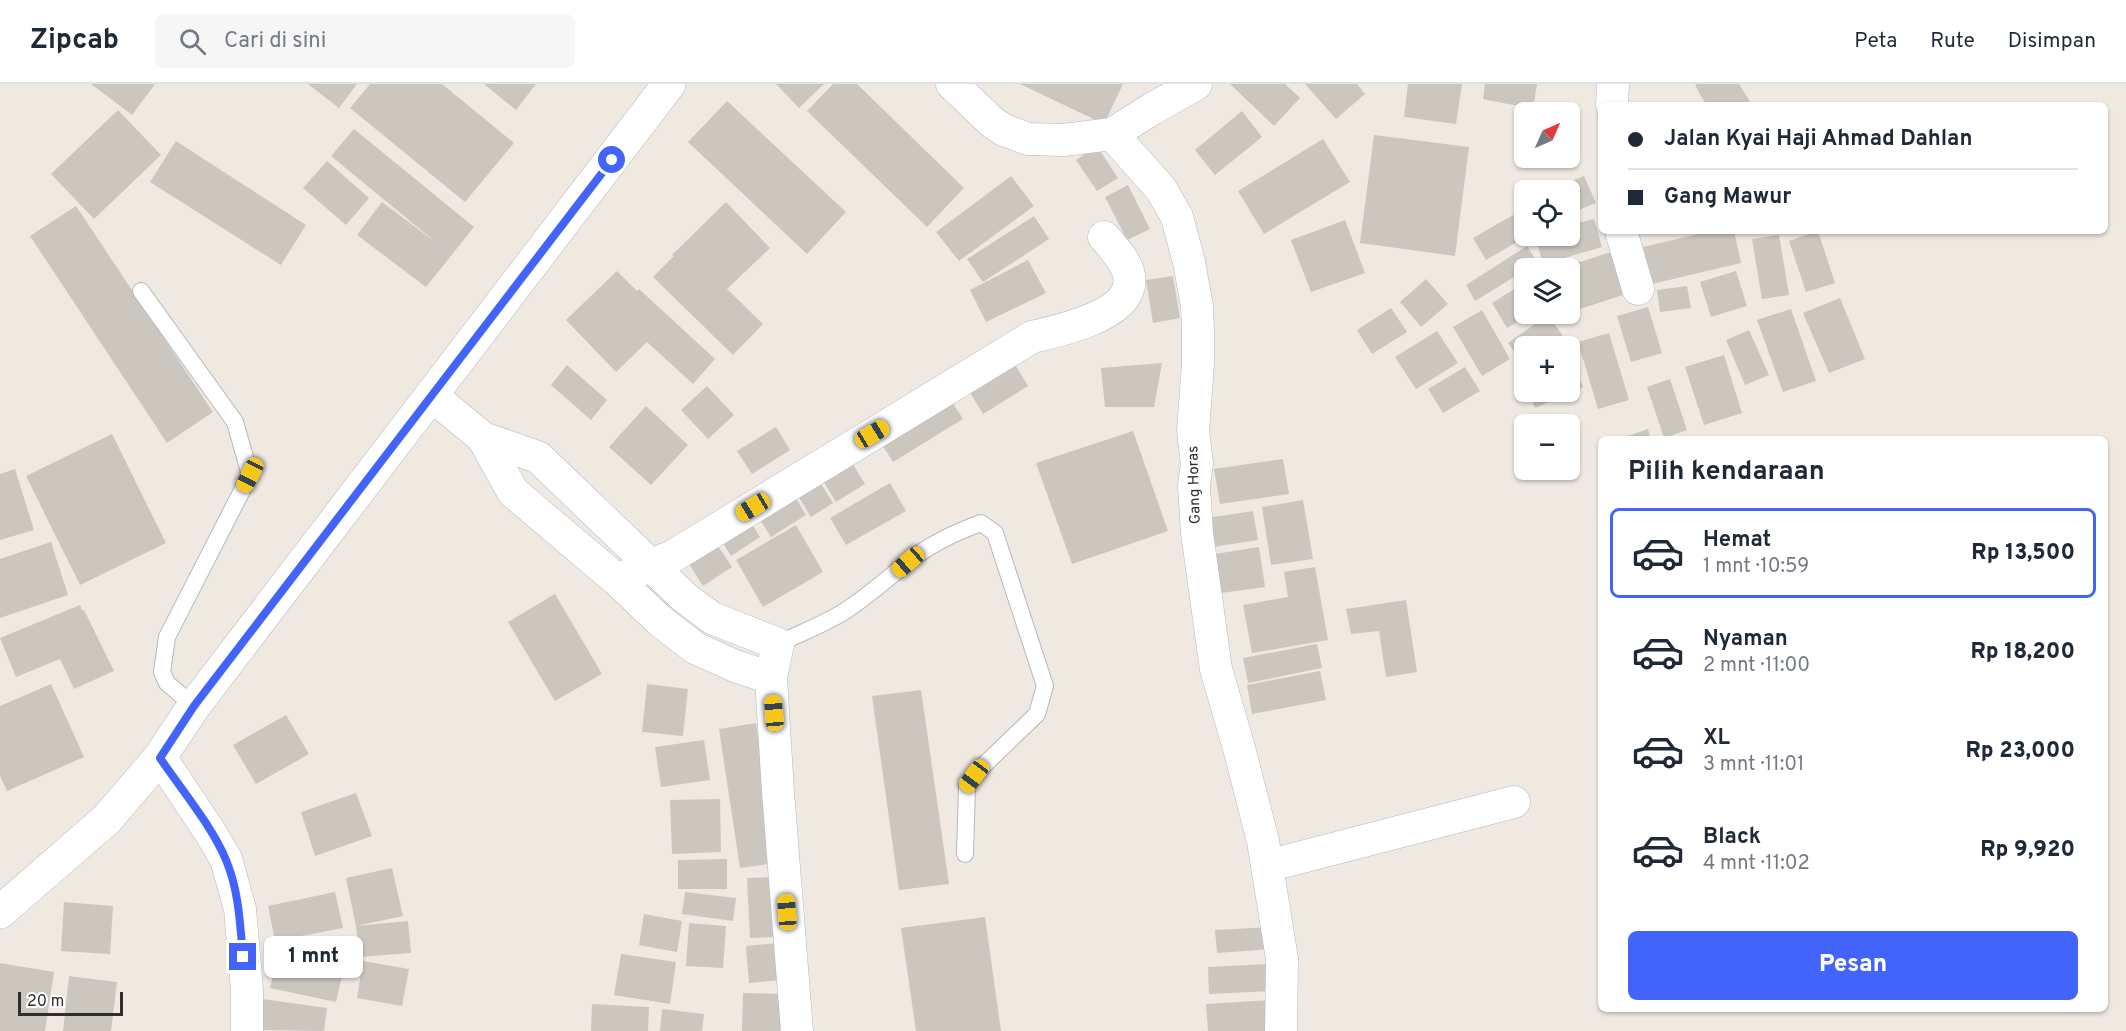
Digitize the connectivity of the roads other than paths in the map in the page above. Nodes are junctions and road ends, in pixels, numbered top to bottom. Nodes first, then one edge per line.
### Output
1 (669, 84) edge
2 (952, 84) edge
3 (1196, 84) edge
4 (1613, 84) edge
5 (1612, 102) edge
6 (1112, 134) junction
7 (1622, 234) edge
8 (1104, 237) dead end
9 (1638, 289) dead end
10 (141, 291) dead end
11 (431, 395) junction
12 (483, 438) junction
13 (651, 565) junction
14 (617, 580) junction
15 (778, 644) junction
16 (771, 678) junction
17 (194, 706) junction
18 (160, 758) junction
19 (1514, 802) dead end
20 (965, 854) dead end
21 (1266, 866) junction
22 (0, 912) edge
23 (247, 1031) edge
24 (797, 1031) edge
25 (1281, 1031) edge

1 - 11 main road
2 - 6 street
3 - 6 street
4 - 5 street
6 - 21 street, Gang Horas
7 - 9 street
8 - 13 street
10 - 17 lane
11 - 12 street
11 - 17 main road
12 - 13 street
12 - 14 street
13 - 14 street
13 - 15 street
14 - 16 street
15 - 16 street
15 - 20 lane
16 - 24 street
17 - 18 main road
18 - 22 main road
18 - 23 street
19 - 21 street
21 - 25 street, Gang Horas

